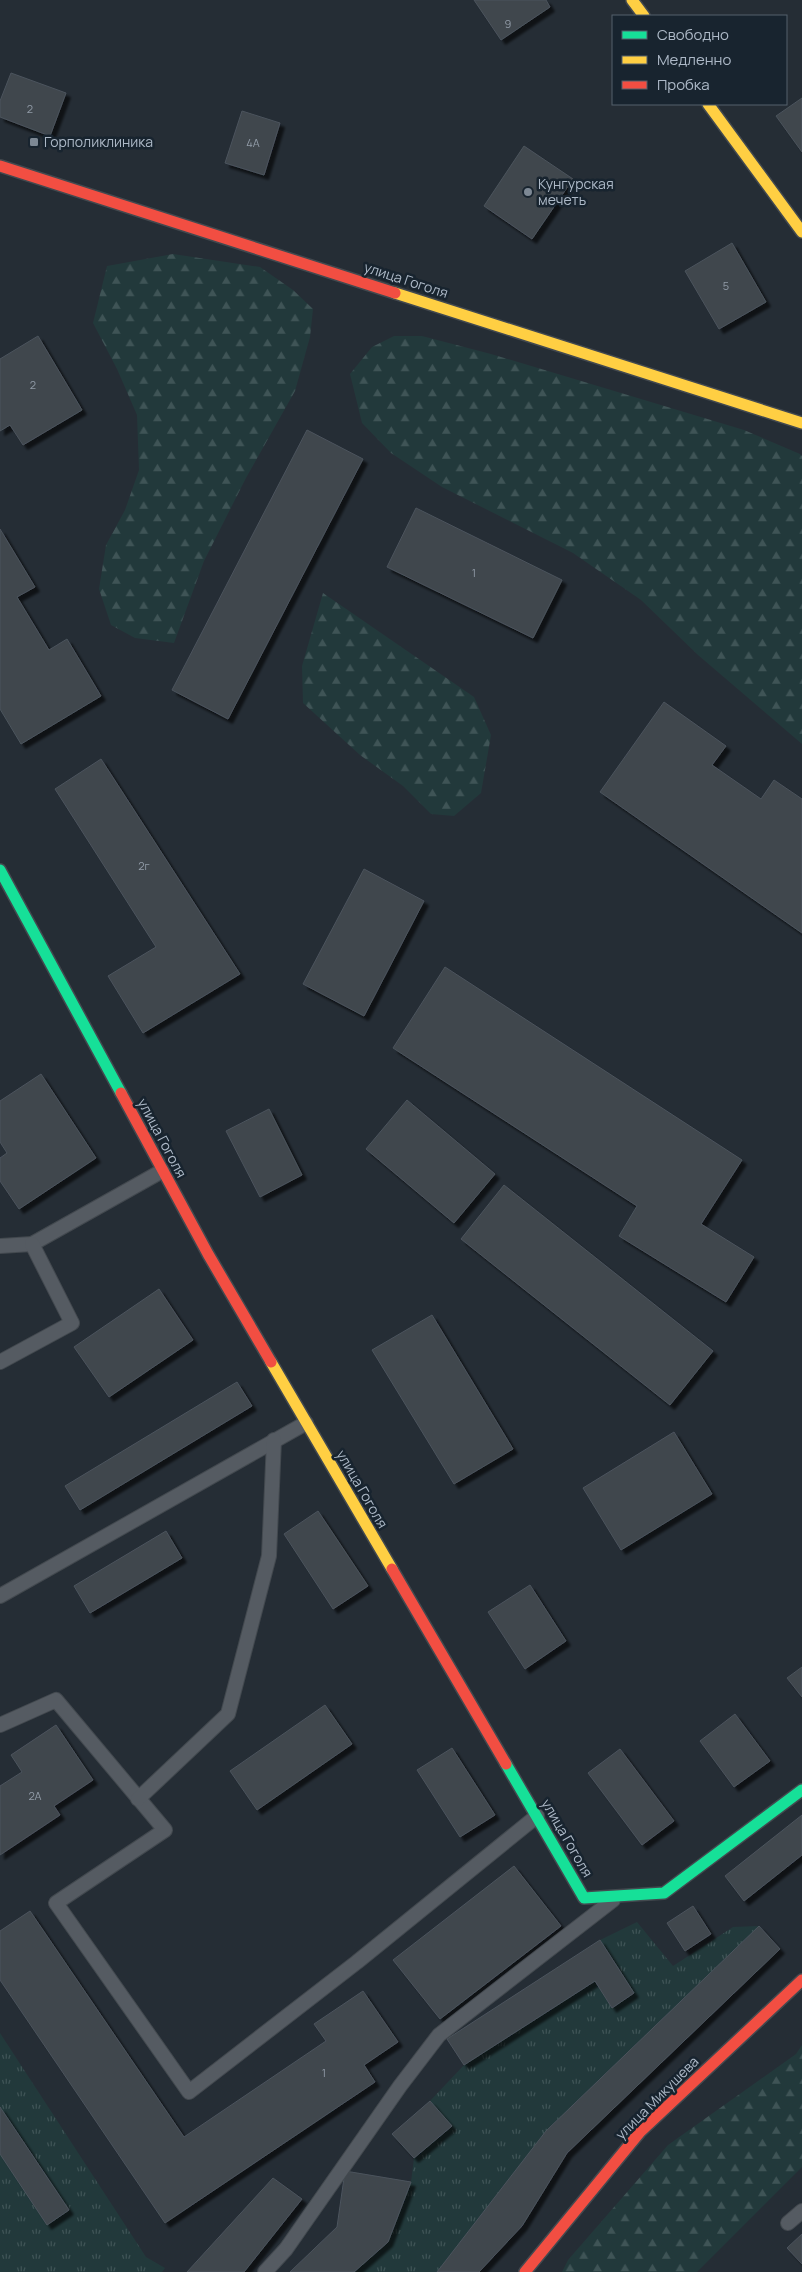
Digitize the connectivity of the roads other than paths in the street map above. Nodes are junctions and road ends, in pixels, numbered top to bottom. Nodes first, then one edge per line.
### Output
1 (632, 0) edge
2 (643, 15) edge
3 (709, 105) edge
4 (0, 166) edge
5 (802, 232) edge
6 (802, 423) edge
7 (0, 870) edge
8 (162, 1171) junction
9 (32, 1244) junction
10 (0, 1246) edge
11 (0, 1362) edge
12 (306, 1423) junction
13 (274, 1440) junction
14 (0, 1596) edge
15 (0, 1725) edge
16 (802, 1790) edge
17 (138, 1799) junction
18 (537, 1816) junction
19 (618, 1896) junction
20 (802, 1980) edge
21 (802, 2211) edge
22 (788, 2223) dead end
23 (265, 2272) edge
24 (525, 2272) edge

1 - 2 street
3 - 5 street
4 - 6 street, улица Гоголя
7 - 8 street, улица Гоголя
8 - 9 lane
8 - 12 street, улица Гоголя
9 - 10 lane
9 - 11 lane
12 - 13 lane
12 - 18 street, улица Гоголя
13 - 14 lane
13 - 17 lane
15 - 17 lane
16 - 19 street, улица Гоголя
17 - 18 lane
18 - 19 street, улица Гоголя
19 - 23 lane
20 - 24 street, улица Микушева
21 - 22 lane

